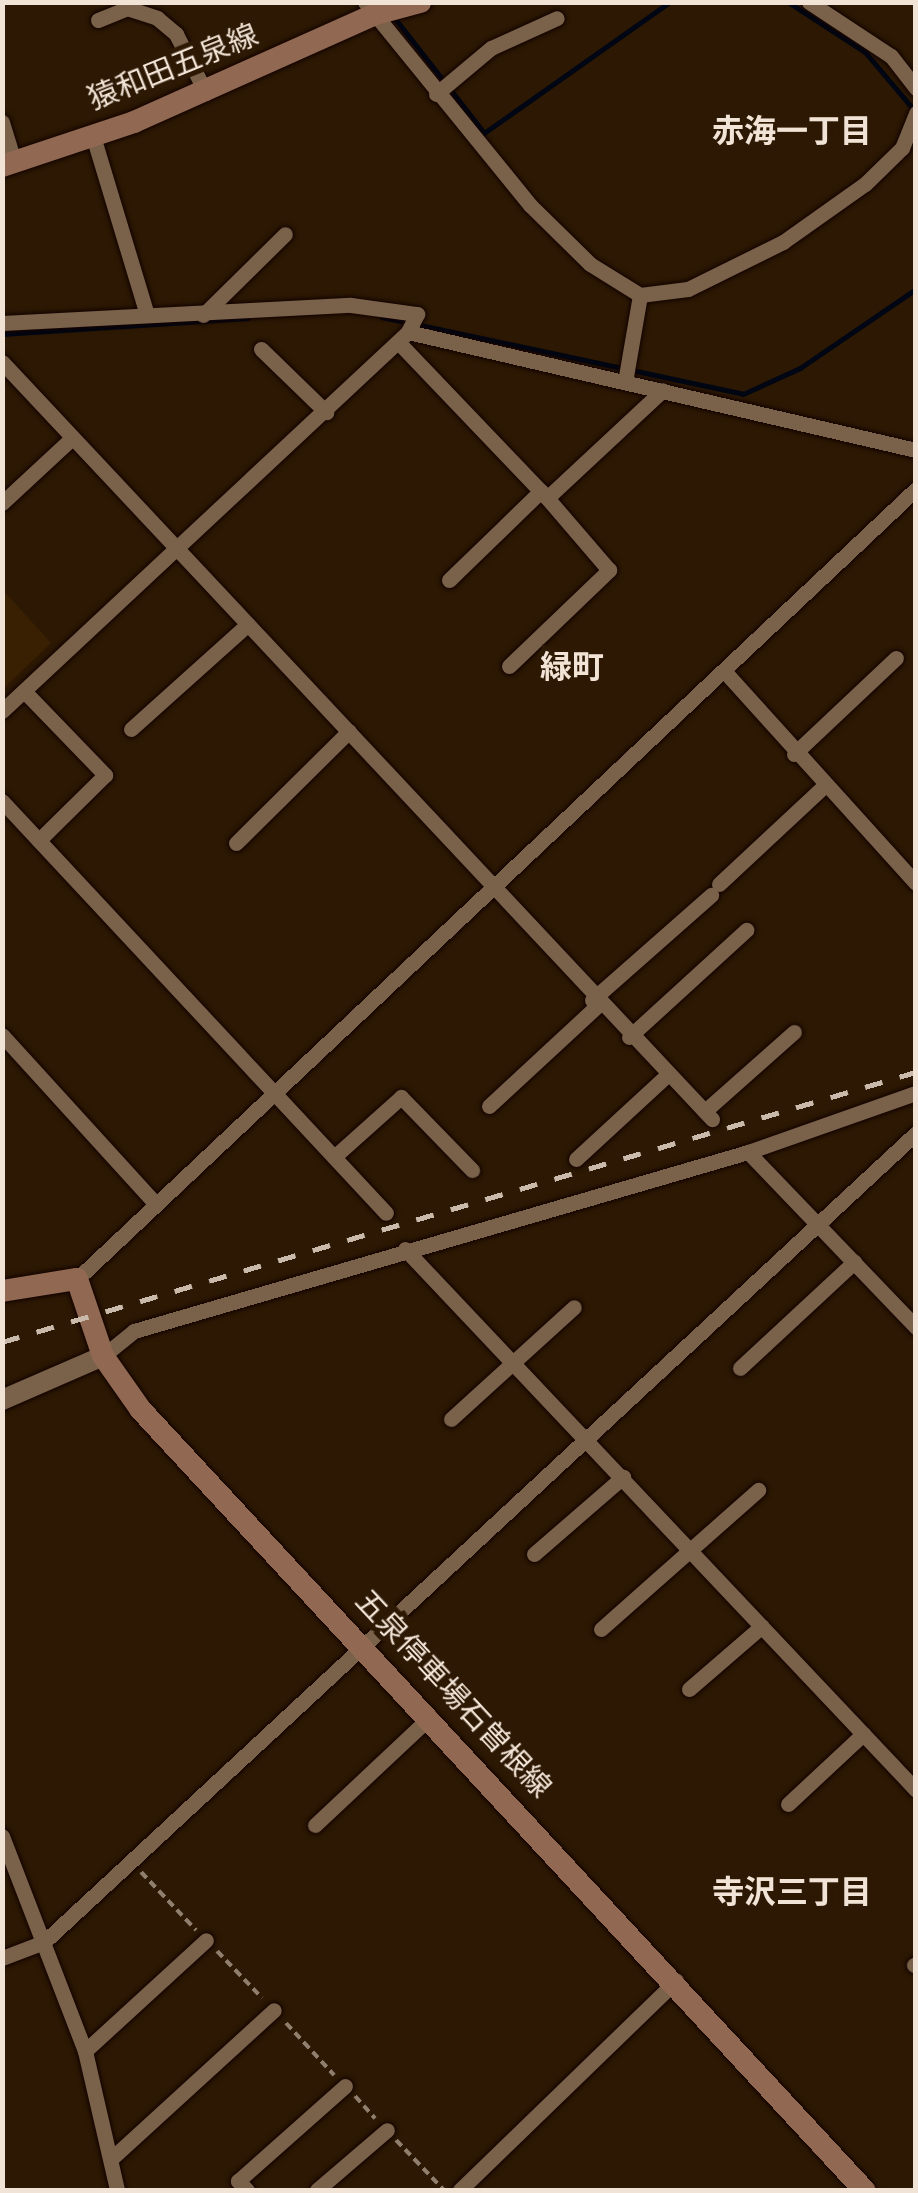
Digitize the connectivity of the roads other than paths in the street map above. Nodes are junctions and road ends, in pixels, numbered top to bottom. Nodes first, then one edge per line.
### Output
1 (420, 2) edge
2 (809, 2) edge
3 (370, 8) edge
4 (557, 18) dead end
5 (98, 20) dead end
6 (916, 88) edge
7 (206, 93) junction
8 (436, 94) junction
9 (916, 113) edge
10 (2, 122) edge
11 (93, 136) junction
12 (908, 152) edge
13 (8, 164) edge
14 (285, 234) dead end
15 (640, 295) junction
16 (148, 314) junction
17 (203, 315) junction
18 (2, 323) edge
19 (404, 338) junction
20 (261, 349) dead end
21 (2, 362) edge
22 (625, 382) junction
23 (663, 390) junction
24 (326, 412) junction
25 (72, 438) junction
26 (916, 450) edge
27 (916, 489) edge
28 (544, 494) junction
29 (2, 503) edge
30 (176, 549) junction
31 (449, 580) dead end
32 (248, 624) junction
33 (896, 658) dead end
34 (509, 666) dead end
35 (726, 673) junction
36 (24, 692) junction
37 (2, 711) edge
38 (131, 730) dead end
39 (349, 731) junction
40 (794, 754) junction
41 (824, 786) junction
42 (2, 801) edge
43 (39, 840) junction
44 (236, 842) dead end
45 (916, 883) edge
46 (493, 889) junction
47 (746, 930) dead end
48 (594, 1003) junction
49 (794, 1032) dead end
50 (2, 1036) edge
51 (629, 1037) junction
52 (667, 1075) junction
53 (276, 1093) junction
54 (911, 1100) edge
55 (489, 1106) dead end
56 (916, 1133) edge
57 (748, 1152) junction
58 (334, 1156) junction
59 (576, 1159) dead end
60 (472, 1170) dead end
61 (154, 1202) junction
62 (386, 1213) dead end
63 (816, 1221) junction
64 (405, 1250) junction
65 (854, 1262) junction
66 (77, 1279) junction
67 (2, 1291) edge
68 (574, 1307) dead end
69 (916, 1328) edge
70 (103, 1356) junction
71 (516, 1361) junction
72 (740, 1368) dead end
73 (2, 1400) edge
74 (451, 1418) dead end
75 (587, 1437) junction
76 (623, 1477) junction
77 (758, 1490) dead end
78 (692, 1550) junction
79 (534, 1554) dead end
80 (762, 1626) junction
81 (601, 1630) dead end
82 (362, 1644) junction
83 (689, 1689) dead end
84 (430, 1717) junction
85 (863, 1734) junction
86 (916, 1790) edge
87 (788, 1804) dead end
88 (315, 1825) dead end
89 (2, 1836) edge
90 (206, 1940) road end
91 (44, 1942) junction
92 (2, 1958) edge
93 (676, 1981) junction
94 (274, 2010) road end
95 (84, 2051) junction
96 (345, 2086) road end
97 (387, 2130) road end
98 (112, 2158) junction
99 (117, 2190) edge
100 (247, 2190) edge
101 (317, 2190) edge
102 (460, 2190) edge
103 (864, 2190) edge

1 - 3 main road, 猿和田五泉線
2 - 6 street
3 - 7 main road, 猿和田五泉線
3 - 8 street
4 - 8 street
5 - 7 street
7 - 11 main road, 猿和田五泉線
8 - 15 street
9 - 12 street
10 - 13 street
11 - 13 main road, 猿和田五泉線
11 - 16 street
12 - 15 street
14 - 17 street
15 - 22 street
16 - 17 street
16 - 18 street
17 - 19 street
19 - 22 street
19 - 24 street
19 - 28 street
20 - 24 street
21 - 25 street
22 - 23 street
23 - 26 street
23 - 28 street
24 - 30 street
25 - 29 street
25 - 30 street
27 - 35 street
28 - 31 street
28 - 34 street
30 - 32 street
30 - 36 street
32 - 38 street
32 - 39 street
33 - 40 street
35 - 40 street
35 - 46 street
36 - 37 street
36 - 43 street
39 - 44 street
39 - 46 street
40 - 41 street
41 - 45 street
41 - 48 street
42 - 43 street
43 - 53 street
46 - 48 street
46 - 53 street
47 - 51 street
48 - 51 street
48 - 55 street
49 - 52 street
50 - 61 street
51 - 52 street
52 - 59 street
53 - 58 street
53 - 61 street
54 - 57 street
56 - 63 street
57 - 63 street
57 - 64 street
58 - 60 street
58 - 62 street
61 - 66 street
63 - 65 street
63 - 75 street
64 - 70 street
64 - 71 street
65 - 69 street
65 - 72 street
66 - 67 main road
66 - 70 main road, 五泉停車場石曽根線
68 - 71 street
70 - 73 street
70 - 82 main road, 五泉停車場石曽根線
71 - 74 street
71 - 75 street
75 - 76 street
75 - 82 street
76 - 78 street
76 - 79 street
77 - 78 street
78 - 80 street
78 - 81 street
80 - 83 street
80 - 85 street
82 - 84 main road, 五泉停車場石曽根線
82 - 91 street
84 - 88 street
84 - 93 main road, 五泉停車場石曽根線
85 - 86 street
85 - 87 street
89 - 91 street
90 - 95 street
91 - 92 street
91 - 95 street
93 - 102 street
93 - 103 main road, 五泉停車場石曽根線
94 - 98 street
95 - 98 street
96 - 100 street
97 - 101 street
98 - 99 street

